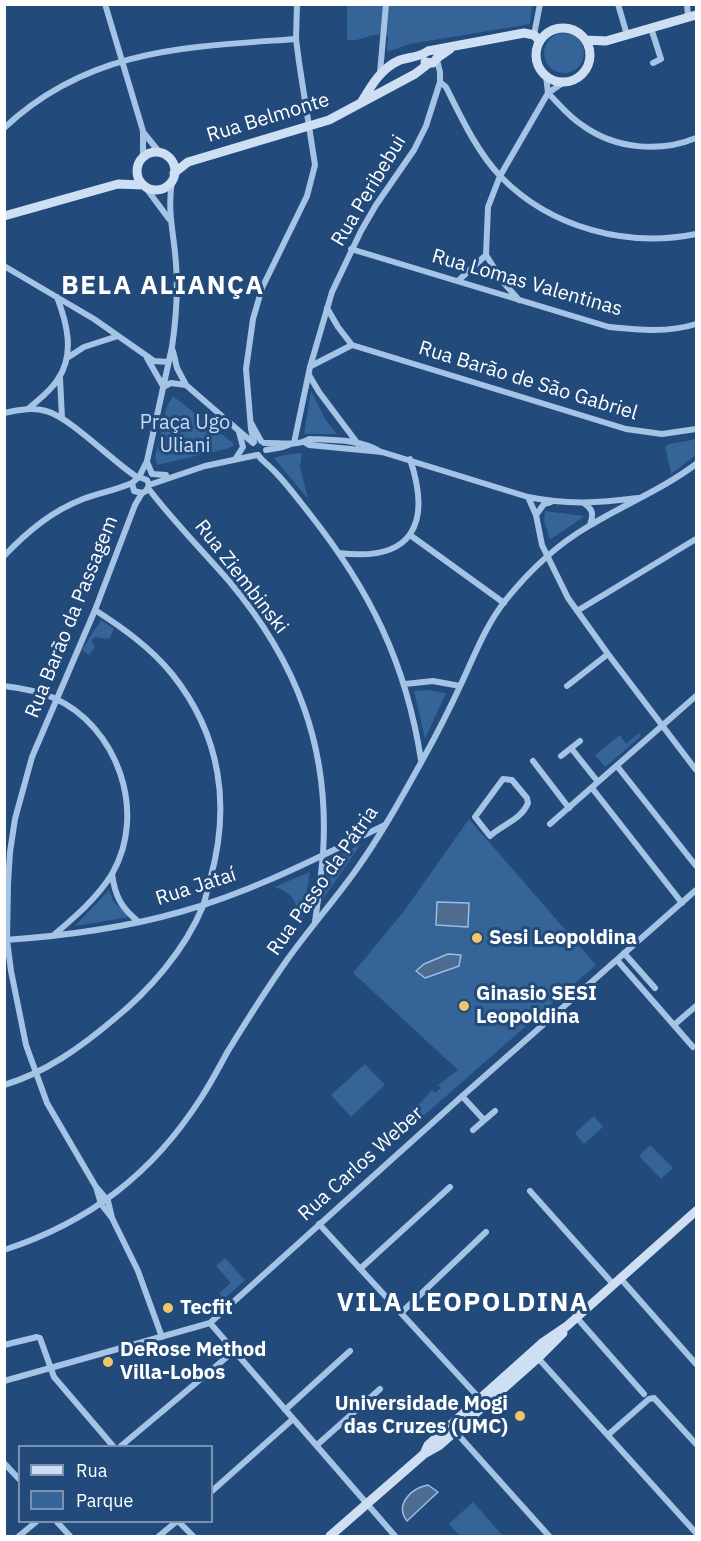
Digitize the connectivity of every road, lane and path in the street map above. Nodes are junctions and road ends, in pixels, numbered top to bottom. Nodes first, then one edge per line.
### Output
1 (105, 4) edge
2 (297, 4) edge
3 (386, 4) edge
4 (540, 4) edge
5 (618, 4) edge
6 (687, 4) edge
7 (692, 16) edge
8 (651, 28) junction
9 (627, 34) junction
10 (537, 38) junction
11 (296, 39) junction
12 (586, 40) junction
13 (606, 41) junction
14 (590, 52) junction
15 (411, 57) junction
16 (431, 59) junction
17 (122, 60) junction
18 (653, 63) dead end
19 (415, 74) junction
20 (379, 76) junction
21 (546, 76) junction
22 (440, 80) junction
23 (564, 82) junction
24 (385, 90) junction
25 (548, 93) junction
26 (359, 106) junction
27 (309, 127) junction
28 (4, 128) edge
29 (143, 131) junction
30 (696, 138) edge
31 (160, 153) junction
32 (143, 157) junction
33 (171, 160) junction
34 (188, 162) junction
35 (500, 176) junction
36 (173, 177) junction
37 (145, 186) junction
38 (4, 216) edge
39 (170, 219) junction
40 (696, 234) edge
41 (351, 249) junction
42 (486, 255) junction
43 (4, 266) edge
44 (458, 281) junction
45 (57, 297) junction
46 (519, 300) junction
47 (327, 308) junction
48 (696, 324) edge
49 (118, 336) junction
50 (352, 345) junction
51 (172, 347) junction
52 (145, 355) junction
53 (66, 358) junction
54 (168, 362) junction
55 (310, 367) junction
56 (309, 374) junction
57 (60, 378) junction
58 (186, 385) junction
59 (163, 387) junction
60 (28, 409) junction
61 (4, 413) edge
62 (62, 418) junction
63 (696, 429) edge
64 (347, 430) junction
65 (239, 431) junction
66 (343, 441) junction
67 (298, 443) junction
68 (358, 444) junction
69 (260, 448) junction
70 (382, 452) junction
71 (236, 459) junction
72 (410, 459) junction
73 (147, 461) junction
74 (696, 464) edge
75 (176, 474) junction
76 (139, 486) junction
77 (528, 497) junction
78 (642, 498) junction
79 (551, 502) junction
80 (585, 504) junction
81 (536, 515) junction
82 (590, 525) junction
83 (410, 535) junction
84 (696, 539) edge
85 (339, 553) junction
86 (547, 555) junction
87 (4, 556) edge
88 (504, 603) junction
89 (95, 610) junction
90 (577, 611) junction
91 (608, 654) junction
92 (405, 684) junction
93 (4, 686) edge
94 (460, 686) junction
95 (567, 687) dead end
96 (696, 696) edge
97 (56, 699) junction
98 (663, 726) junction
99 (580, 741) dead end
100 (571, 748) junction
101 (561, 756) dead end
102 (422, 761) junction
103 (533, 761) dead end
104 (617, 766) junction
105 (696, 770) edge
106 (598, 782) junction
107 (592, 788) junction
108 (569, 808) junction
109 (517, 819) joint
110 (550, 824) dead end
111 (386, 825) junction
112 (323, 855) junction
113 (696, 866) edge
114 (112, 874) junction
115 (696, 890) edge
116 (682, 903) junction
117 (204, 904) junction
118 (140, 922) junction
119 (315, 923) junction
120 (53, 935) junction
121 (6, 940) edge
122 (624, 953) junction
123 (617, 960) junction
124 (655, 988) dead end
125 (696, 1006) edge
126 (674, 1025) junction
127 (693, 1047) dead end
128 (35, 1074) junction
129 (4, 1085) edge
130 (462, 1096) junction
131 (495, 1111) dead end
132 (484, 1120) junction
133 (473, 1130) dead end
134 (96, 1187) junction
135 (450, 1187) dead end
136 (530, 1191) dead end
137 (107, 1199) junction
138 (101, 1204) junction
139 (696, 1211) edge
140 (112, 1218) junction
141 (319, 1224) junction
142 (486, 1232) dead end
143 (4, 1250) edge
144 (361, 1268) junction
145 (618, 1282) junction
146 (401, 1314) junction
147 (577, 1318) junction
148 (210, 1323) junction
149 (567, 1326) junction
150 (162, 1337) junction
151 (4, 1345) edge
152 (234, 1351) junction
153 (351, 1351) dead end
154 (538, 1358) junction
155 (696, 1364) edge
156 (50, 1368) junction
157 (4, 1382) edge
158 (380, 1389) dead end
159 (644, 1394) dead end
160 (482, 1401) junction
161 (285, 1410) junction
162 (293, 1419) junction
163 (452, 1428) junction
164 (609, 1434) junction
165 (696, 1444) edge
166 (112, 1445) edge
167 (122, 1445) edge
168 (317, 1445) junction
169 (5, 1463) edge
170 (18, 1478) edge
171 (213, 1490) edge
172 (367, 1504) junction
173 (34, 1523) edge
174 (59, 1523) edge
175 (175, 1523) edge
176 (180, 1523) edge
177 (696, 1533) edge
178 (19, 1536) edge
179 (70, 1536) edge
180 (159, 1536) edge
181 (193, 1536) edge
182 (330, 1536) edge
183 (395, 1536) edge
184 (549, 1536) edge

1 - 17 street
2 - 11 street
3 - 20 street
4 - 10 street
5 - 9 street
6 - 7 street
7 - 8 main road
8 - 9 main road
8 - 18 street
9 - 13 main road
10 - 12 main road
10 - 16 main road, Rua Belmonte
10 - 21 main road
11 - 17 street
11 - 27 street
12 - 13 main road
12 - 14 main road
13 - 14 main road
14 - 23 main road
15 - 16 main road, Rua Belmonte
15 - 19 main road
15 - 20 main road, Rua Belmonte
16 - 19 main road, Rua Belmonte
16 - 22 street
17 - 28 street
17 - 29 street
19 - 24 main road, Rua Belmonte
20 - 24 main road
20 - 26 main road, Rua Belmonte
21 - 23 main road
21 - 25 street
22 - 35 street
22 - 41 street, Rua Peribebui
23 - 25 street
24 - 26 main road, Rua Belmonte
25 - 30 street
25 - 35 street
26 - 27 main road, Rua Belmonte
27 - 34 main road, Rua Belmonte
27 - 69 street
29 - 31 street
29 - 32 street
31 - 32 main road
31 - 33 main road
32 - 37 main road
33 - 34 main road, Rua Belmonte
33 - 36 main road
34 - 36 main road, Rua Belmonte
35 - 40 street
35 - 42 street
36 - 37 main road
36 - 39 street, Rua Barão da Passagem
37 - 38 main road
37 - 39 street, Rua Barão da Passagem
39 - 51 street, Rua Barão da Passagem
41 - 44 street, Rua Lomas Valentinas
41 - 47 street, Rua Peribebui
42 - 44 street
42 - 46 street
43 - 45 street
44 - 46 street, Rua Lomas Valentinas
45 - 49 street
45 - 53 street
46 - 48 street, Rua Lomas Valentinas
47 - 50 street
47 - 55 street, Rua Peribebui
49 - 52 street
49 - 53 street
50 - 55 street
50 - 63 street, Rua Barão de São Gabriel
51 - 54 street, Rua Barão da Passagem
51 - 58 street
52 - 54 street
52 - 59 street
53 - 57 street
54 - 59 street, Rua Barão da Passagem
55 - 56 street, Rua Peribebui
56 - 64 street
56 - 67 street, Rua Peribebui
57 - 60 street
57 - 62 street
58 - 59 street
58 - 65 street
59 - 73 street, Rua Barão da Passagem
60 - 61 street
60 - 62 street
62 - 76 street, Rua Ziembinski
64 - 66 street
64 - 68 street
65 - 69 street
65 - 71 street
66 - 67 street
66 - 68 street
67 - 69 street
67 - 70 street
68 - 70 street
69 - 71 street
69 - 85 street
70 - 72 street
71 - 75 street
72 - 77 street
72 - 83 street
73 - 75 street
73 - 76 street, Rua Barão da Passagem
74 - 78 street, Rua Passo da Pátria
75 - 76 street
76 - 87 street
76 - 89 street, Rua Barão da Passagem
76 - 112 street, Rua Ziembinski
77 - 79 street
77 - 81 street
78 - 80 street
78 - 82 street, Rua Passo da Pátria
79 - 80 street
79 - 81 street
80 - 82 street
81 - 86 street
82 - 86 street, Rua Passo da Pátria
83 - 85 street
83 - 88 street
84 - 90 street
85 - 92 street
86 - 88 street, Rua Passo da Pátria
86 - 90 street
88 - 94 street, Rua Passo da Pátria
89 - 97 street, Rua Barão da Passagem
89 - 117 street
90 - 91 street
91 - 95 street
91 - 98 street
92 - 94 street
92 - 102 street
93 - 97 street
94 - 102 street, Rua Passo da Pátria
96 - 98 street
97 - 114 street
97 - 121 street, Rua Barão da Passagem
98 - 104 street
98 - 105 street
99 - 100 street
100 - 101 street
100 - 106 street
102 - 111 street, Rua Passo da Pátria
103 - 108 street
104 - 106 street
104 - 113 street
106 - 107 street
107 - 108 street
107 - 116 street
108 - 110 street
109 - 109 street
111 - 112 street, Rua Jataí
111 - 119 street, Rua Passo da Pátria
112 - 117 street, Rua Jataí
112 - 119 street, Rua Ziembinski
114 - 118 street
114 - 120 street
115 - 116 street, Rua Carlos Weber
116 - 122 street, Rua Carlos Weber
117 - 118 street, Rua Jataí
117 - 128 street
118 - 120 street, Rua Jataí
119 - 137 street, Rua Passo da Pátria
120 - 121 street, Rua Jataí
121 - 128 street, Rua Barão da Passagem
122 - 123 street, Rua Carlos Weber
122 - 124 street
123 - 126 street
123 - 130 street, Rua Carlos Weber
125 - 126 street
126 - 127 street
128 - 129 street
128 - 134 street, Rua Barão da Passagem
130 - 132 street
130 - 141 street, Rua Carlos Weber
131 - 132 street
132 - 133 street
134 - 137 street, Rua Barão da Passagem
134 - 138 street, Rua Barão da Passagem
135 - 144 street
136 - 145 street
137 - 138 street, Rua Passo da Pátria
137 - 140 street, Rua Barão da Passagem
138 - 140 street, Rua Barão da Passagem
138 - 143 street, Rua Passo da Pátria
139 - 145 main road
140 - 150 street, Rua Barão da Passagem
141 - 144 street
141 - 148 street, Rua Carlos Weber
142 - 146 street
144 - 146 street
145 - 147 main road
145 - 155 street
146 - 160 street
147 - 149 main road
147 - 159 street
148 - 150 street, Rua Carlos Weber
148 - 152 street
149 - 154 main road
149 - 160 main road
150 - 156 street, Rua Carlos Weber
151 - 156 street
152 - 161 street
152 - 167 street
153 - 161 street
154 - 160 main road
154 - 164 street
156 - 157 street, Rua Carlos Weber
156 - 166 street
158 - 168 street
160 - 163 main road
161 - 162 street
162 - 168 street
162 - 171 street
163 - 172 main road
163 - 184 street
164 - 165 street
164 - 177 street
168 - 172 street
169 - 170 street
172 - 182 main road
172 - 183 street
173 - 178 street
174 - 179 street
175 - 180 street
176 - 181 street

